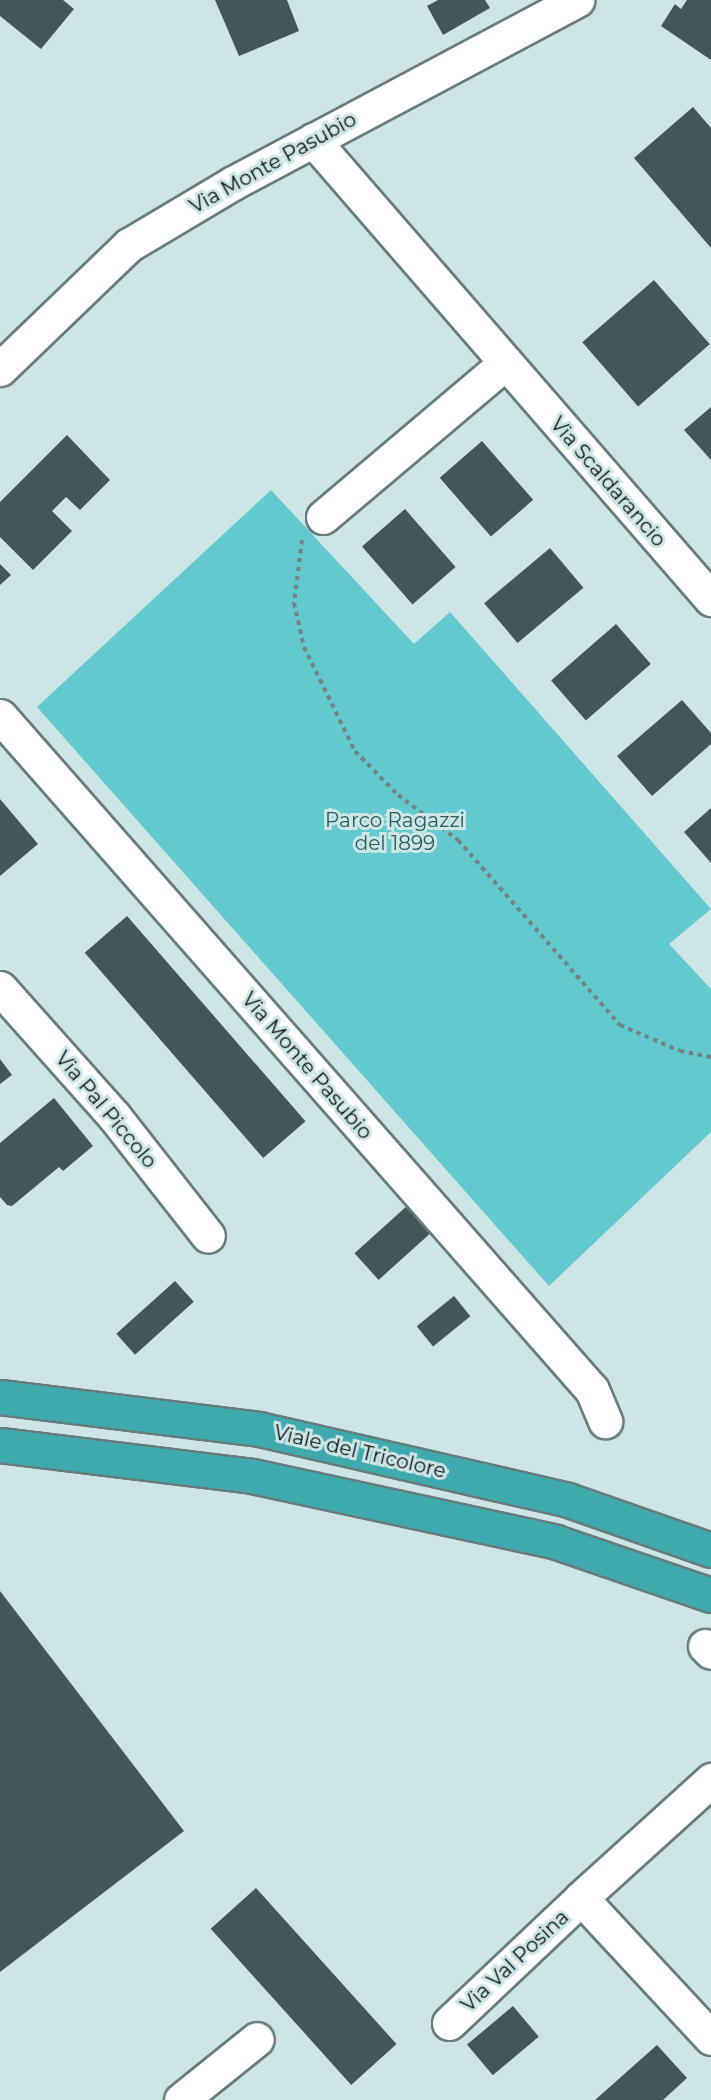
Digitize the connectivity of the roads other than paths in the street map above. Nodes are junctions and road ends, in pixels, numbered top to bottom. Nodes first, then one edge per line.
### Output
1 (577, 0) edge
2 (312, 140) junction
3 (504, 364) junction
4 (0, 369) edge
5 (323, 517) road end
6 (711, 599) edge
7 (0, 716) edge
8 (0, 988) edge
9 (208, 1236) dead end
10 (0, 1397) edge
11 (605, 1421) dead end
12 (0, 1445) edge
13 (711, 1550) edge
14 (711, 1595) edge
15 (711, 1780) edge
16 (581, 1898) junction
17 (449, 2023) dead end
18 (711, 2038) edge
19 (257, 2039) dead end
20 (181, 2100) edge

1 - 2 street, Via Monte Pasubio
2 - 3 street, Via Scaldarancio
2 - 4 street, Via Monte Pasubio
3 - 5 street
3 - 6 street, Via Scaldarancio
7 - 11 street, Via Monte Pasubio
8 - 9 street, Via Pal Piccolo
10 - 13 highway, Viale del Tricolore
12 - 14 highway
15 - 16 street, Via Val Posina
16 - 17 street, Via Val Posina
16 - 18 street, Via Val Posina
19 - 20 street

